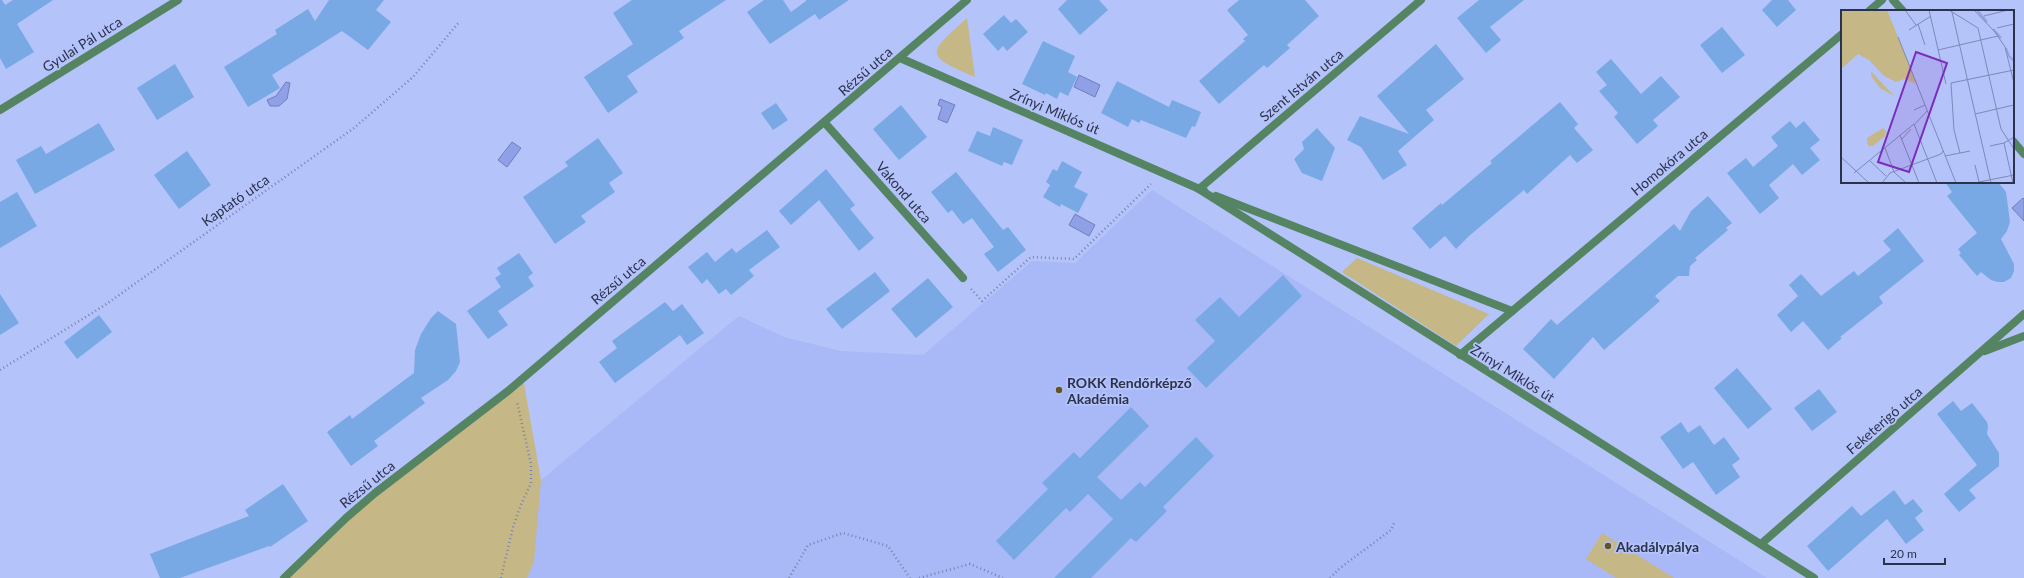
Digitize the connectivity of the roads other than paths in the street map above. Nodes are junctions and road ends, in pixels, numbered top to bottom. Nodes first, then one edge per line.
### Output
1 (178, 0) edge
2 (967, 0) edge
3 (1421, 0) edge
4 (1882, 0) edge
5 (1893, 0) edge
6 (1870, 10) edge
7 (1902, 10) edge
8 (1841, 35) edge
9 (900, 58) junction
10 (0, 110) edge
11 (825, 123) junction
12 (2014, 142) edge
13 (2024, 154) edge
14 (1199, 189) junction
15 (963, 278) road end
16 (1512, 311) junction
17 (2024, 314) edge
18 (2024, 336) edge
19 (1981, 352) junction
20 (1460, 355) junction
21 (1761, 544) junction
22 (284, 578) edge
23 (1814, 578) edge

1 - 10 street, Gyulai Pál utca
2 - 9 street, Rézsű utca
3 - 14 street, Szent István utca
4 - 6 street
5 - 7 street
8 - 16 street, Homokóra utca
9 - 11 street, Rézsű utca
9 - 14 street, Zrínyi Miklós út
11 - 15 street, Vakond utca
11 - 22 street, Rézsű utca
12 - 13 street
14 - 16 street, Zrínyi Miklós út
14 - 20 street, Zrínyi Miklós út
16 - 20 street, Homokóra utca
17 - 19 street, Feketerigó utca
18 - 19 street
19 - 21 street, Feketerigó utca
20 - 21 street, Zrínyi Miklós út
21 - 23 street, Zrínyi Miklós út

